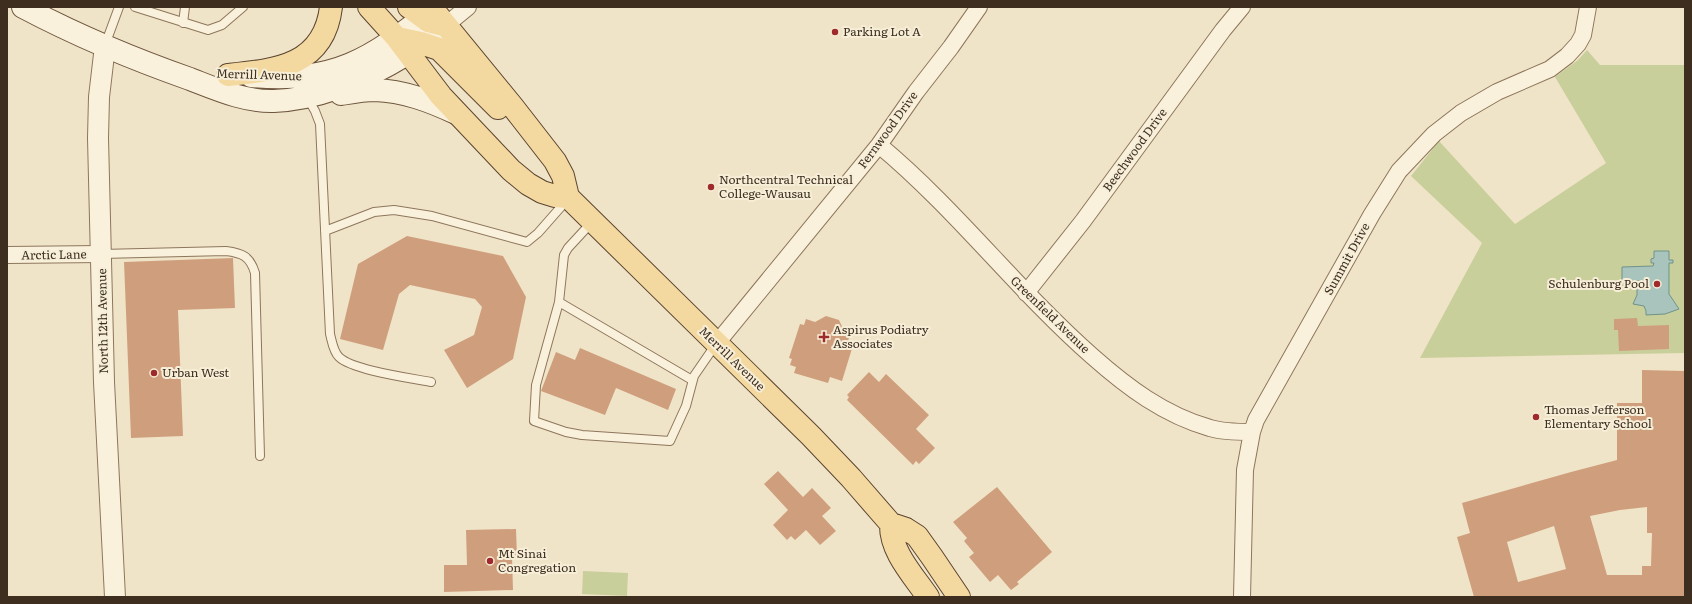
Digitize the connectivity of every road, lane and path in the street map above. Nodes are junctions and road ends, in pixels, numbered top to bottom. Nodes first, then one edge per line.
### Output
1 (23, 7) edge
2 (119, 7) edge
3 (135, 7) edge
4 (186, 7) edge
5 (243, 7) edge
6 (331, 7) edge
7 (369, 7) edge
8 (468, 7) edge
9 (978, 7) edge
10 (1242, 7) edge
11 (1588, 7) edge
12 (430, 12) edge
13 (183, 23) junction
14 (409, 45) junction
15 (105, 46) junction
16 (160, 68) junction
17 (228, 75) junction
18 (306, 97) junction
19 (456, 112) junction
20 (880, 145) junction
21 (555, 161) junction
22 (568, 198) junction
23 (592, 222) junction
24 (325, 231) junction
25 (102, 254) junction
26 (7, 255) edge
27 (1026, 293) junction
28 (559, 302) junction
29 (716, 343) junction
30 (692, 380) junction
31 (431, 382) dead end
32 (1252, 432) junction
33 (260, 456) dead end
34 (892, 524) junction
35 (115, 597) edge
36 (928, 597) edge
37 (959, 597) edge
38 (1242, 597) edge

1 - 15 main road, Merrill Avenue
2 - 15 lane
3 - 13 lane
4 - 13 lane
5 - 13 lane
6 - 17 main road
7 - 14 main road
8 - 12 street
9 - 20 street, Fernwood Drive
10 - 27 street, Beechwood Drive
11 - 32 street, Summit Drive
12 - 14 main road, Merrill Avenue
12 - 21 main road
14 - 17 main road, Merrill Avenue
14 - 18 main road, Merrill Avenue
14 - 19 main road
14 - 21 main road
15 - 16 main road, Merrill Avenue
15 - 25 street, North 12th Avenue
16 - 17 main road, Merrill Avenue
16 - 18 main road, Merrill Avenue
18 - 19 main road
18 - 24 lane
19 - 22 main road
20 - 27 street, Greenfield Avenue
20 - 29 street, Fernwood Drive
21 - 22 main road
22 - 23 main road, Merrill Avenue
22 - 24 lane
23 - 28 lane
23 - 29 main road, Merrill Avenue
24 - 31 lane
25 - 26 street, Arctic Lane
25 - 33 lane
25 - 35 street, North 12th Avenue
27 - 32 street, Greenfield Avenue
28 - 30 lane
28 - 30 lane
29 - 30 lane
29 - 34 main road, Merrill Avenue
32 - 38 street, Summit Drive
34 - 36 main road
34 - 37 main road, Merrill Avenue

